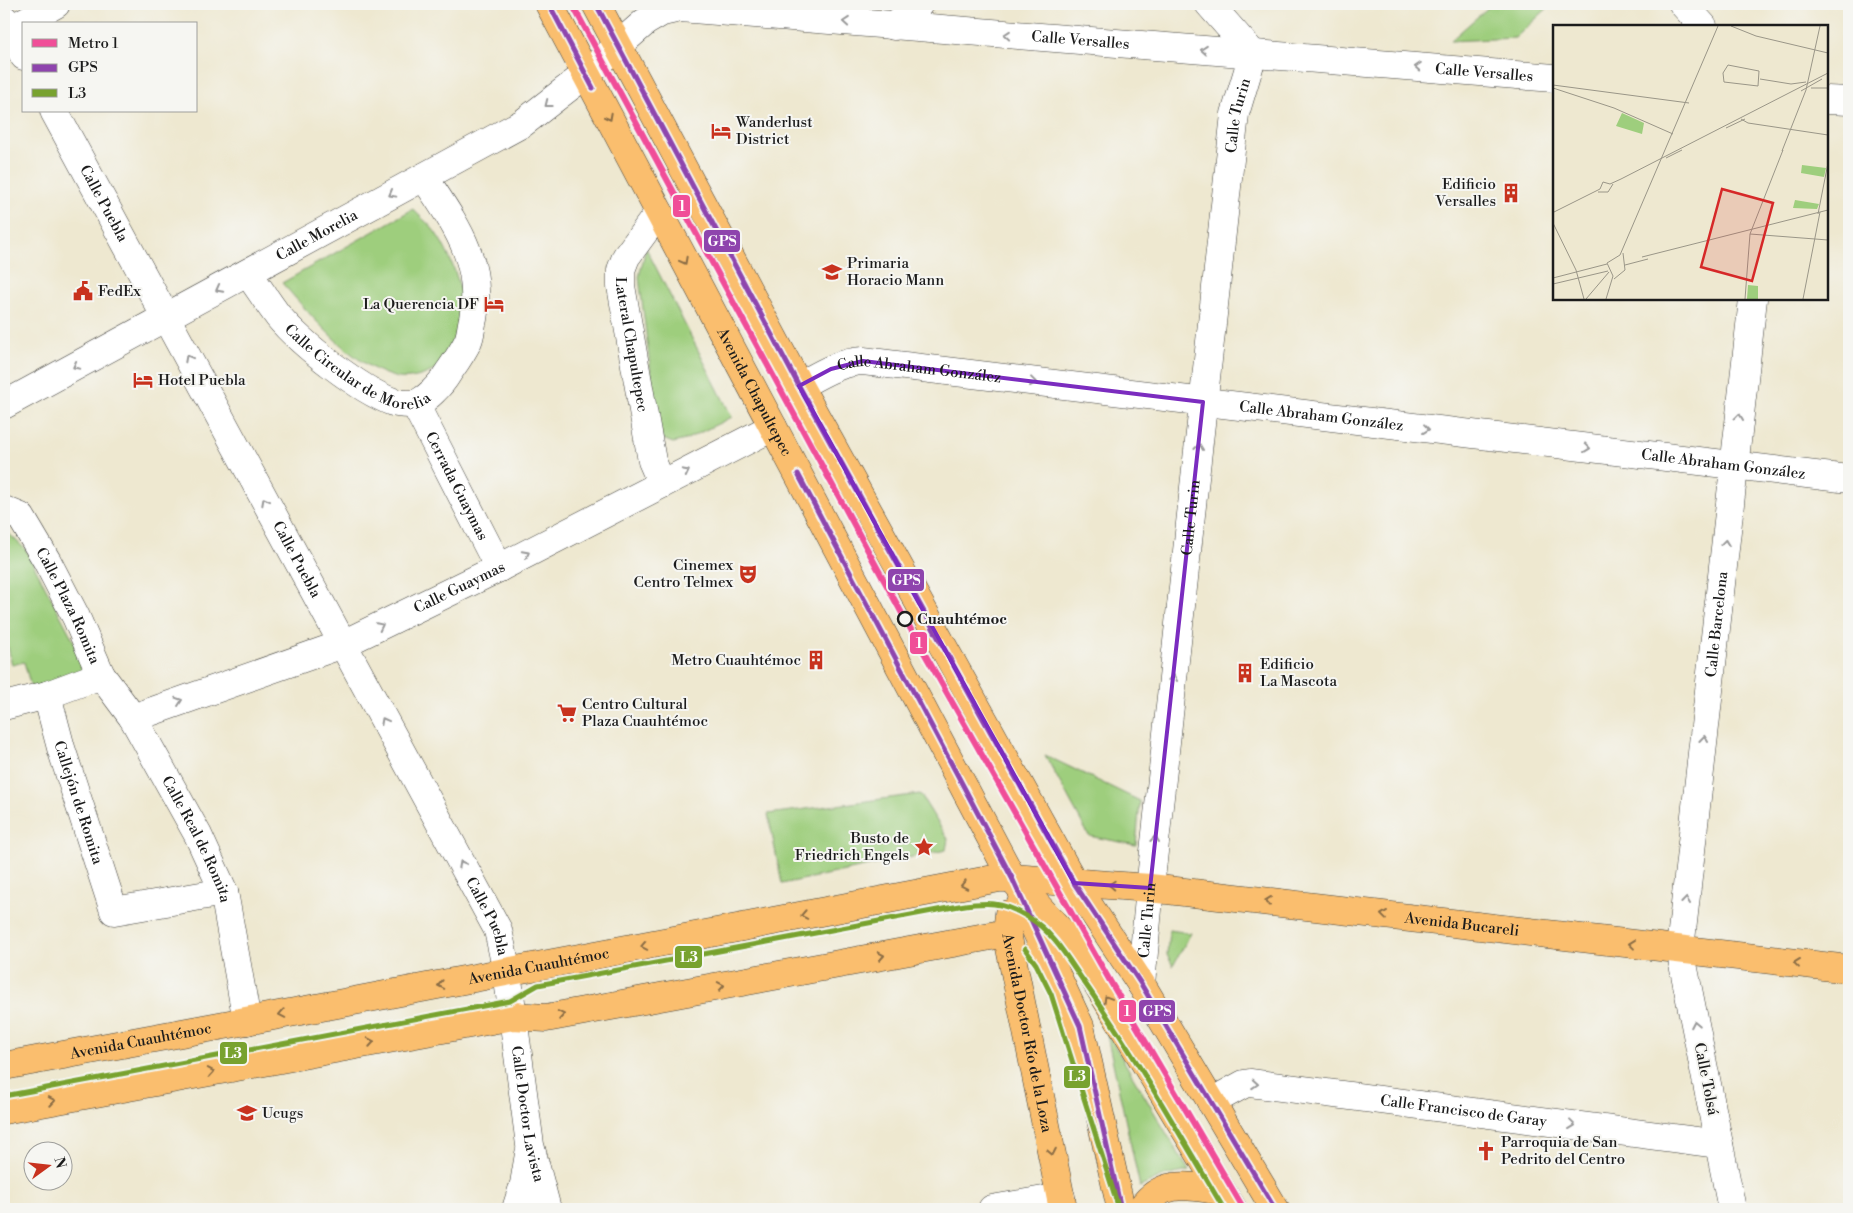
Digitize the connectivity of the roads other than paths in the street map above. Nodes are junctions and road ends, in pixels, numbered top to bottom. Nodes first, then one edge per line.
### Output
1 (56, 4) edge
2 (549, 4) edge
3 (596, 4) edge
4 (919, 4) edge
5 (1209, 4) edge
6 (1683, 4) edge
7 (1703, 25) edge
8 (894, 26) junction
9 (6, 27) edge
10 (618, 46) junction
11 (22, 53) edge
12 (1253, 54) junction
13 (586, 74) junction
14 (1553, 78) edge
15 (1828, 100) edge
16 (1849, 101) edge
17 (55, 112) edge
18 (424, 177) junction
19 (659, 212) junction
20 (248, 273) junction
21 (1753, 300) edge
22 (166, 318) junction
23 (798, 386) junction
24 (1203, 402) junction
25 (415, 404) junction
26 (4, 405) edge
27 (773, 427) junction
28 (1734, 465) junction
29 (1849, 479) edge
30 (662, 484) junction
31 (4, 510) edge
32 (499, 568) junction
33 (343, 644) junction
34 (101, 675) junction
35 (47, 695) junction
36 (4, 706) edge
37 (133, 718) junction
38 (1012, 878) junction
39 (1074, 883) junction
40 (1150, 888) junction
41 (224, 892) junction
42 (1007, 933) junction
43 (1680, 949) junction
44 (1849, 969) edge
45 (506, 972) junction
46 (1141, 984) junction
47 (513, 1016) junction
48 (247, 1021) junction
49 (4, 1066) edge
50 (1211, 1102) junction
51 (4, 1110) edge
52 (1719, 1144) junction
53 (530, 1145) junction
54 (1215, 1199) edge
55 (1062, 1203) edge
56 (516, 1209) edge
57 (547, 1209) edge
58 (992, 1209) edge
59 (1121, 1209) edge
60 (1141, 1209) edge
61 (1275, 1209) edge
62 (1732, 1209) edge

1 - 9 street
2 - 13 main road, Avenida Chapultepec
3 - 10 main road
4 - 8 street
5 - 12 street
6 - 7 street
8 -> 10 street, Calle Versalles
12 -> 8 street, Calle Versalles
9 - 11 street
10 - 13 street, Calle Morelia
10 - 23 main road
14 -> 12 street, Calle Versalles
12 - 24 street, Calle Turin
13 -> 18 street, Calle Morelia
13 -> 19 main road, Avenida Chapultepec
15 - 16 street
17 - 22 street, Calle Puebla
18 -> 20 street, Calle Morelia
18 - 25 street, Calle Circular de Morelia
19 -> 27 main road, Avenida Chapultepec
19 - 30 street, Lateral Chapultepec
20 -> 22 street, Calle Morelia
20 - 25 street, Calle Circular de Morelia
28 -> 21 street, Calle Barcelona
22 -> 26 street, Calle Morelia
33 -> 22 street, Calle Puebla
23 -> 24 street, Calle Abraham González
23 - 39 main road
24 -> 28 street, Calle Abraham González
40 -> 24 street, Calle Turin
25 - 32 street, Cerrada Guaymas
30 -> 27 street, Calle Guaymas
27 - 38 main road, Avenida Chapultepec
28 - 29 street, Calle Abraham González
43 -> 28 street, Calle Barcelona
32 -> 30 street, Calle Guaymas
31 - 34 street, Calle Plaza Romita
33 -> 32 street, Calle Guaymas
37 -> 33 street, Calle Guaymas
45 -> 33 street, Calle Puebla
34 - 35 street, Calle Plaza Romita
34 - 37 street, Calle Real de Romita
35 - 36 street, Calle Plaza Romita
35 - 41 street, Callejón de Romita
37 - 41 street, Calle Real de Romita
38 - 39 main road, Avenida Cuauhtémoc
38 - 42 main road, Avenida Doctor Río de la Loza
38 -> 45 main road, Avenida Cuauhtémoc
54 -> 38 main road, Avenida Chapultepec
38 - 59 main road, Avenida Doctor Río de la Loza
40 -> 39 main road, Avenida Bucareli
39 - 46 main road
43 -> 40 main road, Avenida Bucareli
40 - 46 street, Calle Turin
41 - 48 street, Calle Real de Romita
47 -> 42 main road
42 -> 55 main road, Avenida Doctor Río de la Loza
44 -> 43 main road, Avenida Bucareli
52 -> 43 street, Calle Tolsá
45 - 47 street, Calle Puebla
45 -> 48 main road, Avenida Cuauhtémoc
46 - 50 main road
51 -> 47 main road
47 - 53 street, Calle Doctor Lavista
48 - 49 main road, Avenida Cuauhtémoc
50 -> 52 street, Calle Francisco de Garay
50 - 61 main road
52 - 62 street, Calle Tolsá
53 - 56 street
53 - 57 street, Calle Doctor Lavista
54 - 60 main road
55 - 58 street

